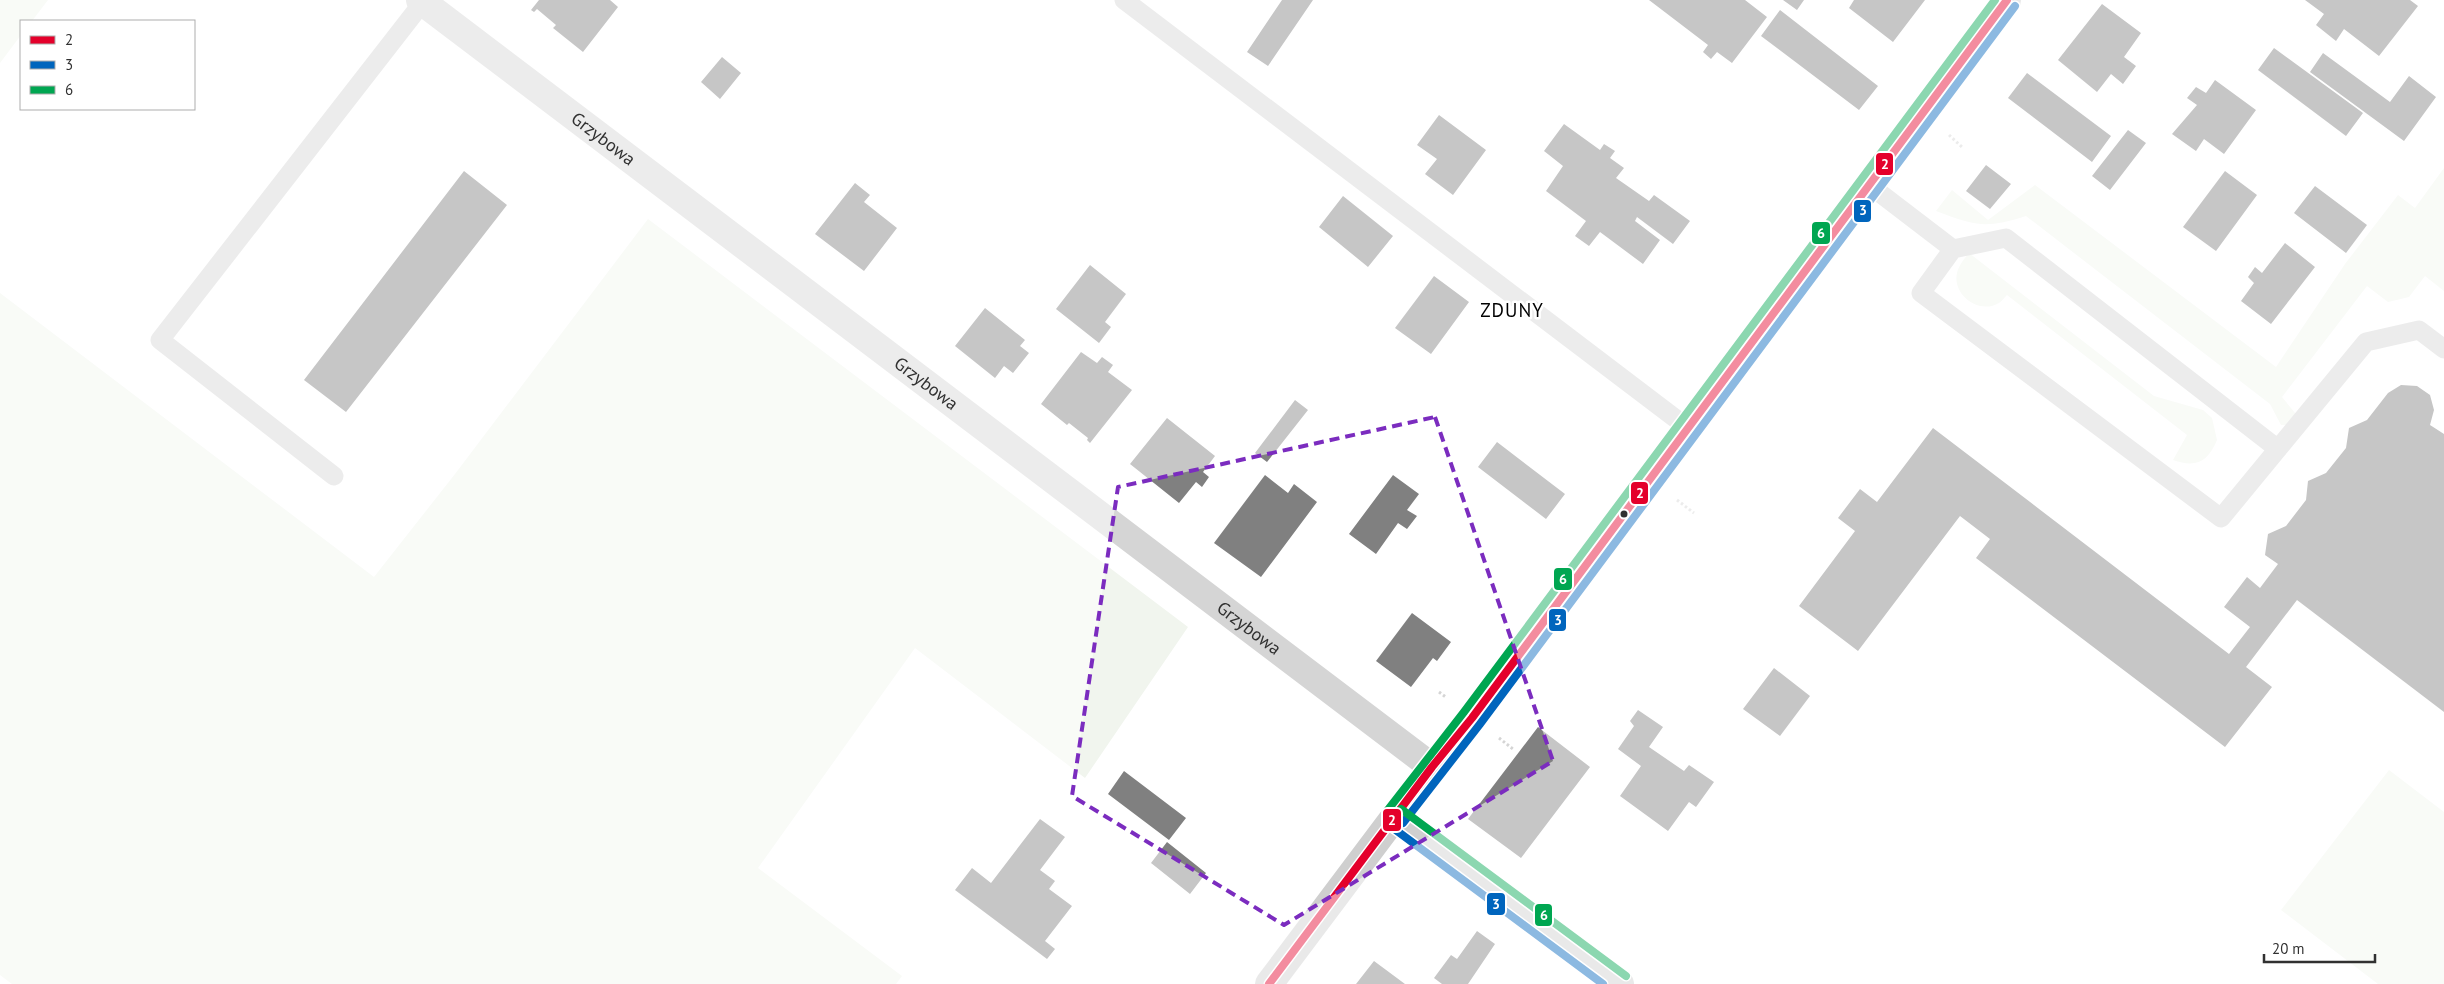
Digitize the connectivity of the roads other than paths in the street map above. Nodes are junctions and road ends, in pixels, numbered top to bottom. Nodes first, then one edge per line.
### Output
1 (1124, 0) edge
2 (2006, 0) edge
3 (421, 1) edge
4 (1868, 184) junction
5 (1952, 250) junction
6 (2444, 348) edge
7 (1688, 428) junction
8 (2278, 449) junction
9 (334, 476) dead end
10 (1432, 766) junction
11 (1396, 817) junction
12 (1269, 984) edge
13 (1620, 984) edge

1 - 7 lane
2 - 4 street
3 - 9 lane
3 - 10 street, Grzybowa
4 - 5 lane
4 - 7 street
5 - 8 lane
5 - 8 lane
6 - 8 lane
7 - 10 street
10 - 11 street
11 - 12 street
11 - 13 street

